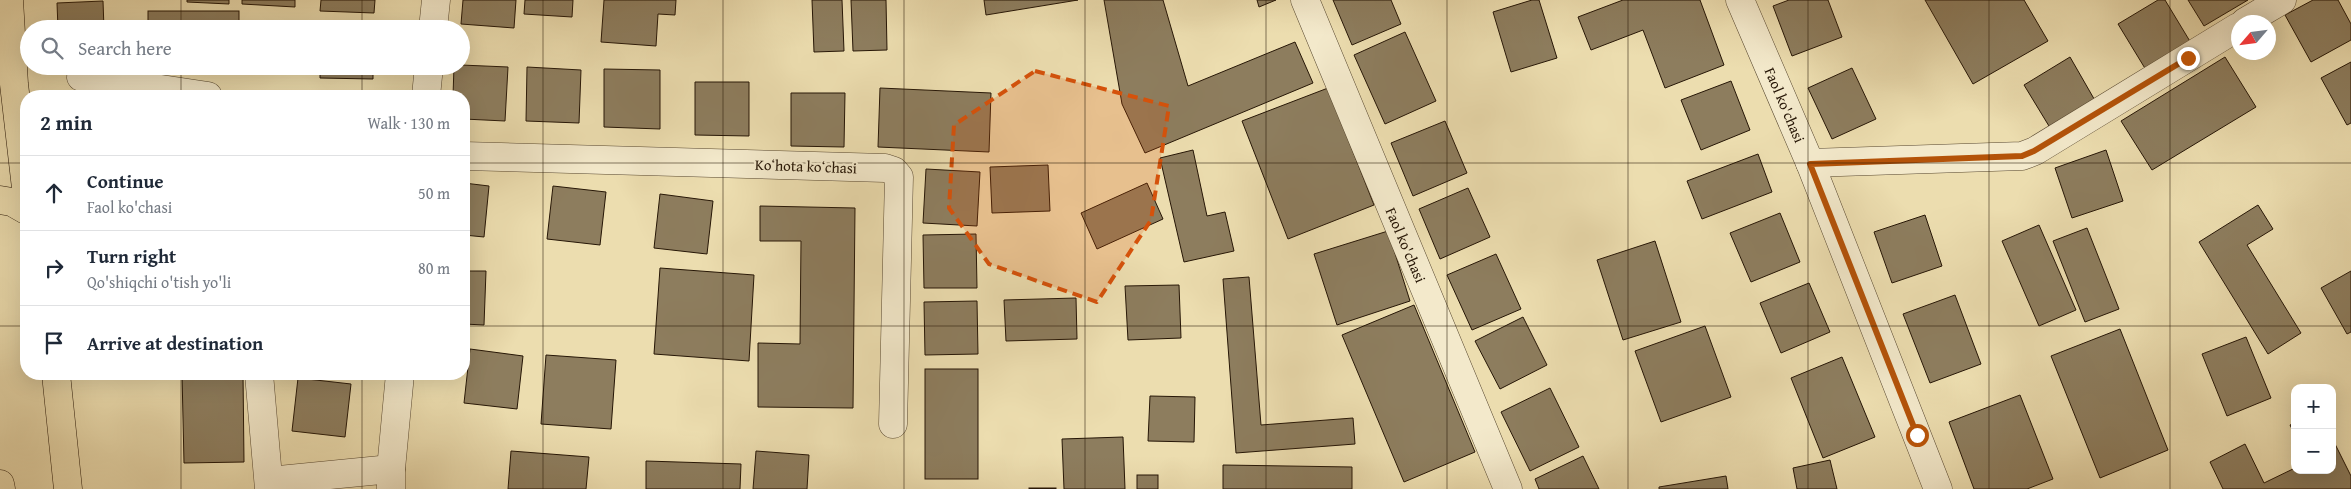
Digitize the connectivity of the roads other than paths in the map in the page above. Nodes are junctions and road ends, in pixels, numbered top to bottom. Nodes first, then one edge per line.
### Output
1 (9, 0) edge
2 (436, 0) edge
3 (1305, 0) edge
4 (1740, 0) edge
5 (2282, 0) edge
6 (2257, 15) edge
7 (434, 20) edge
8 (2231, 30) edge
9 (428, 75) edge
10 (81, 77) dead end
11 (168, 90) edge
12 (427, 90) edge
13 (20, 138) edge
14 (470, 156) edge
15 (1810, 164) junction
16 (0, 200) edge
17 (20, 207) edge
18 (57, 380) edge
19 (260, 380) edge
20 (399, 380) edge
21 (893, 424) dead end
22 (391, 479) edge
23 (0, 484) edge
24 (269, 485) edge
25 (0, 489) edge
26 (68, 489) edge
27 (1508, 489) edge
28 (1938, 489) edge

1 - 13 main road
2 - 7 street
3 - 27 street, Faol ko'chasi
4 - 15 street, Faol ko'chasi
5 - 6 street
8 - 15 street
9 - 12 street
10 - 11 street
14 - 21 street, Koʻhota koʻchasi
15 - 28 street, Faol ko'chasi
16 - 17 main road
18 - 26 main road
19 - 24 street
20 - 22 street
22 - 24 street
23 - 25 main road

